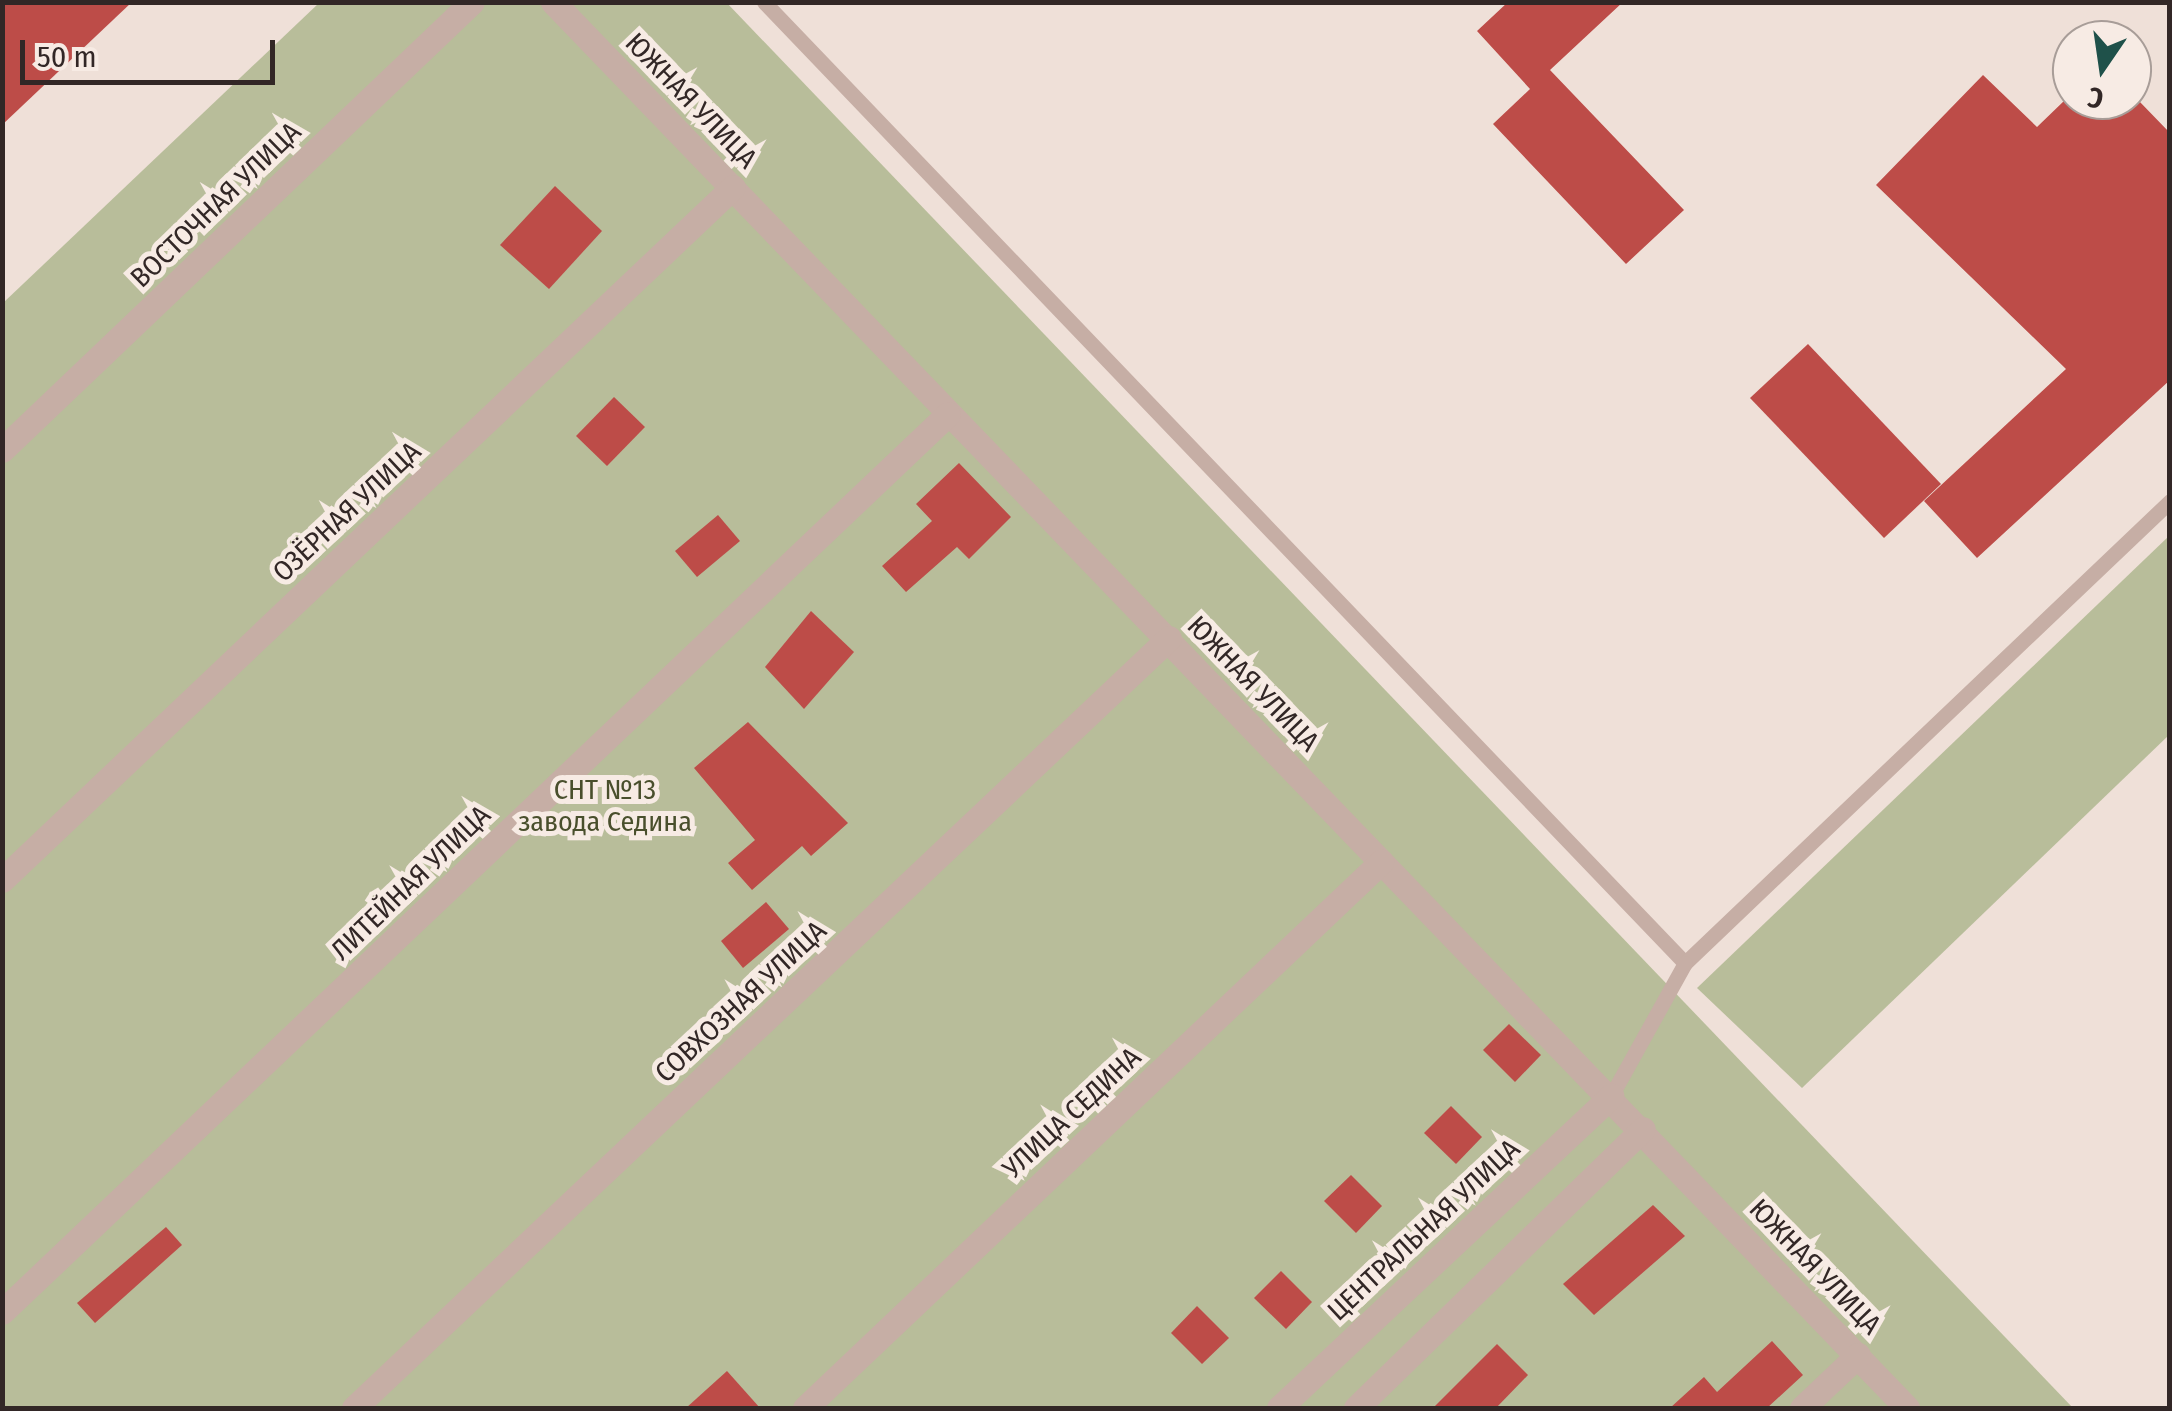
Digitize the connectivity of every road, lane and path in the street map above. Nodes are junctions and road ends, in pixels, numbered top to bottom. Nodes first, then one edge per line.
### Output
1 (472, 2) edge
2 (553, 2) edge
3 (764, 2) edge
4 (733, 187) junction
5 (948, 414) junction
6 (2, 450) edge
7 (2170, 501) edge
8 (1168, 638) junction
9 (1381, 862) junction
10 (2, 880) edge
11 (1685, 963) junction
12 (1611, 1096) junction
13 (1642, 1129) junction
14 (2, 1312) edge
15 (1858, 1355) junction
16 (354, 1408) edge
17 (805, 1408) edge
18 (1279, 1408) edge
19 (1356, 1408) edge
20 (1802, 1408) edge
21 (1907, 1408) edge

1 - 6 street, ВОСТОЧНАЯ УЛИЦА
2 - 4 street, ЮЖНАЯ УЛИЦА
3 - 11 lane
4 - 5 street, ЮЖНАЯ УЛИЦА
4 - 10 street, ОЗЁРНАЯ УЛИЦА
5 - 8 street, ЮЖНАЯ УЛИЦА
5 - 14 street, ЛИТЕЙНАЯ УЛИЦА
7 - 11 lane
8 - 9 street, ЮЖНАЯ УЛИЦА
8 - 16 street, СОВХОЗНАЯ УЛИЦА
9 - 12 street, ЮЖНАЯ УЛИЦА
9 - 17 street, УЛИЦА СЕДИНА
11 - 12 lane
12 - 13 street, ЮЖНАЯ УЛИЦА
12 - 18 street, ЦЕНТРАЛЬНАЯ УЛИЦА
13 - 15 street, ЮЖНАЯ УЛИЦА
13 - 19 street
15 - 20 street
15 - 21 street, ЮЖНАЯ УЛИЦА

